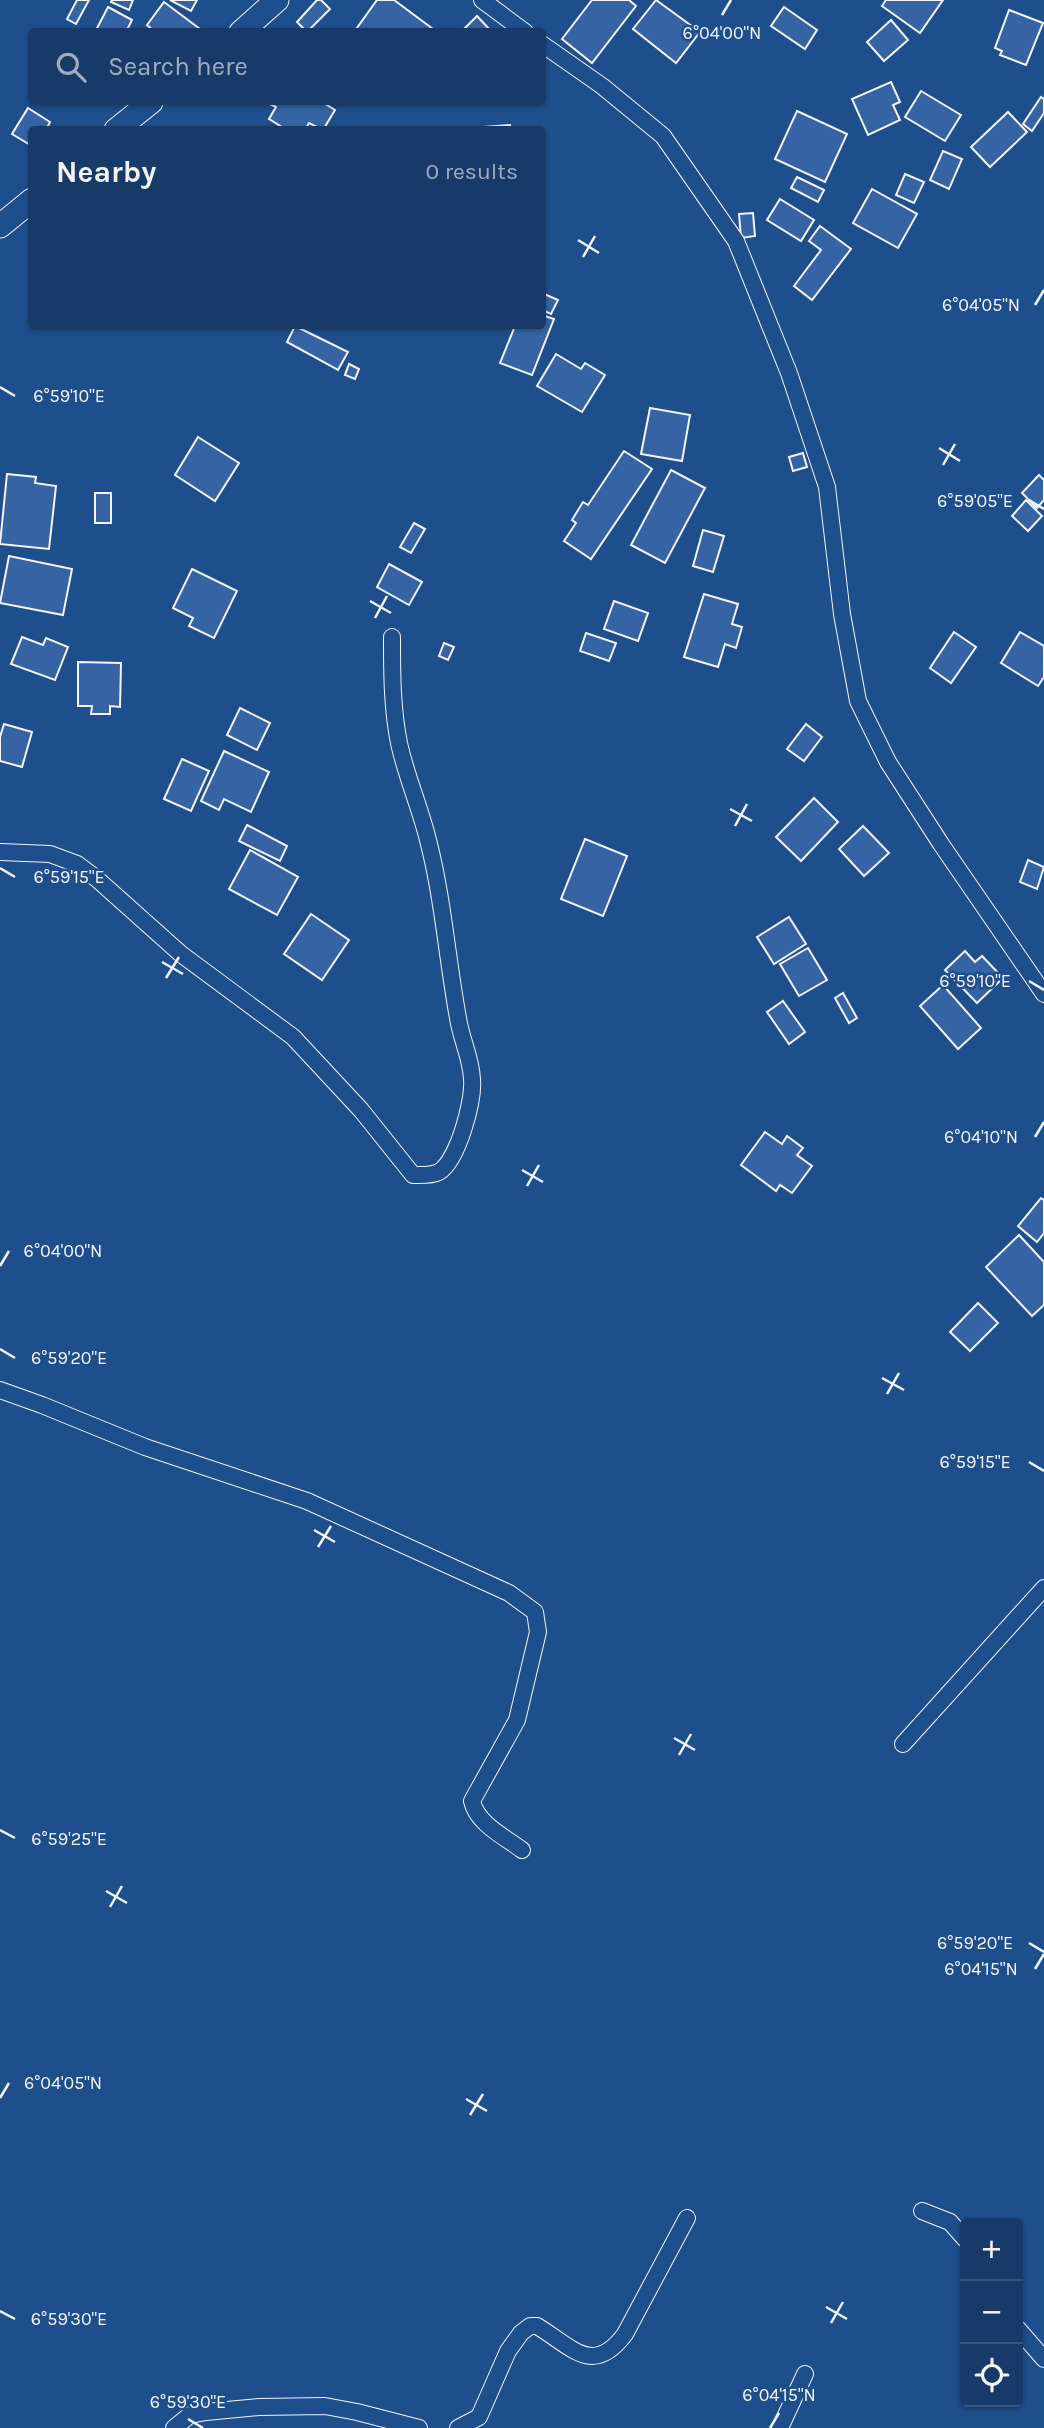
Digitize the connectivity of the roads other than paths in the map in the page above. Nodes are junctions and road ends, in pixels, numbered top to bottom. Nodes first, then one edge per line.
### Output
1 (278, 0) edge
2 (482, 0) edge
3 (246, 28) edge
4 (520, 28) edge
5 (546, 47) edge
6 (148, 105) edge
7 (121, 126) edge
8 (28, 203) edge
9 (0, 226) edge
10 (392, 637) dead end
11 (0, 852) edge
12 (1044, 994) edge
13 (0, 1390) edge
14 (1044, 1588) edge
15 (903, 1744) dead end
16 (522, 1850) dead end
17 (922, 2211) dead end
18 (687, 2218) dead end
19 (960, 2233) edge
20 (1023, 2335) edge
21 (1044, 2359) edge
22 (805, 2374) dead end
23 (174, 2428) edge
24 (419, 2428) edge
25 (458, 2428) edge
26 (780, 2428) edge

1 - 3 street
2 - 4 street
5 - 12 street
6 - 7 street
8 - 9 street
10 - 11 street
13 - 16 street
14 - 15 street
17 - 19 street
18 - 25 street
20 - 21 street
22 - 26 street
23 - 24 street

